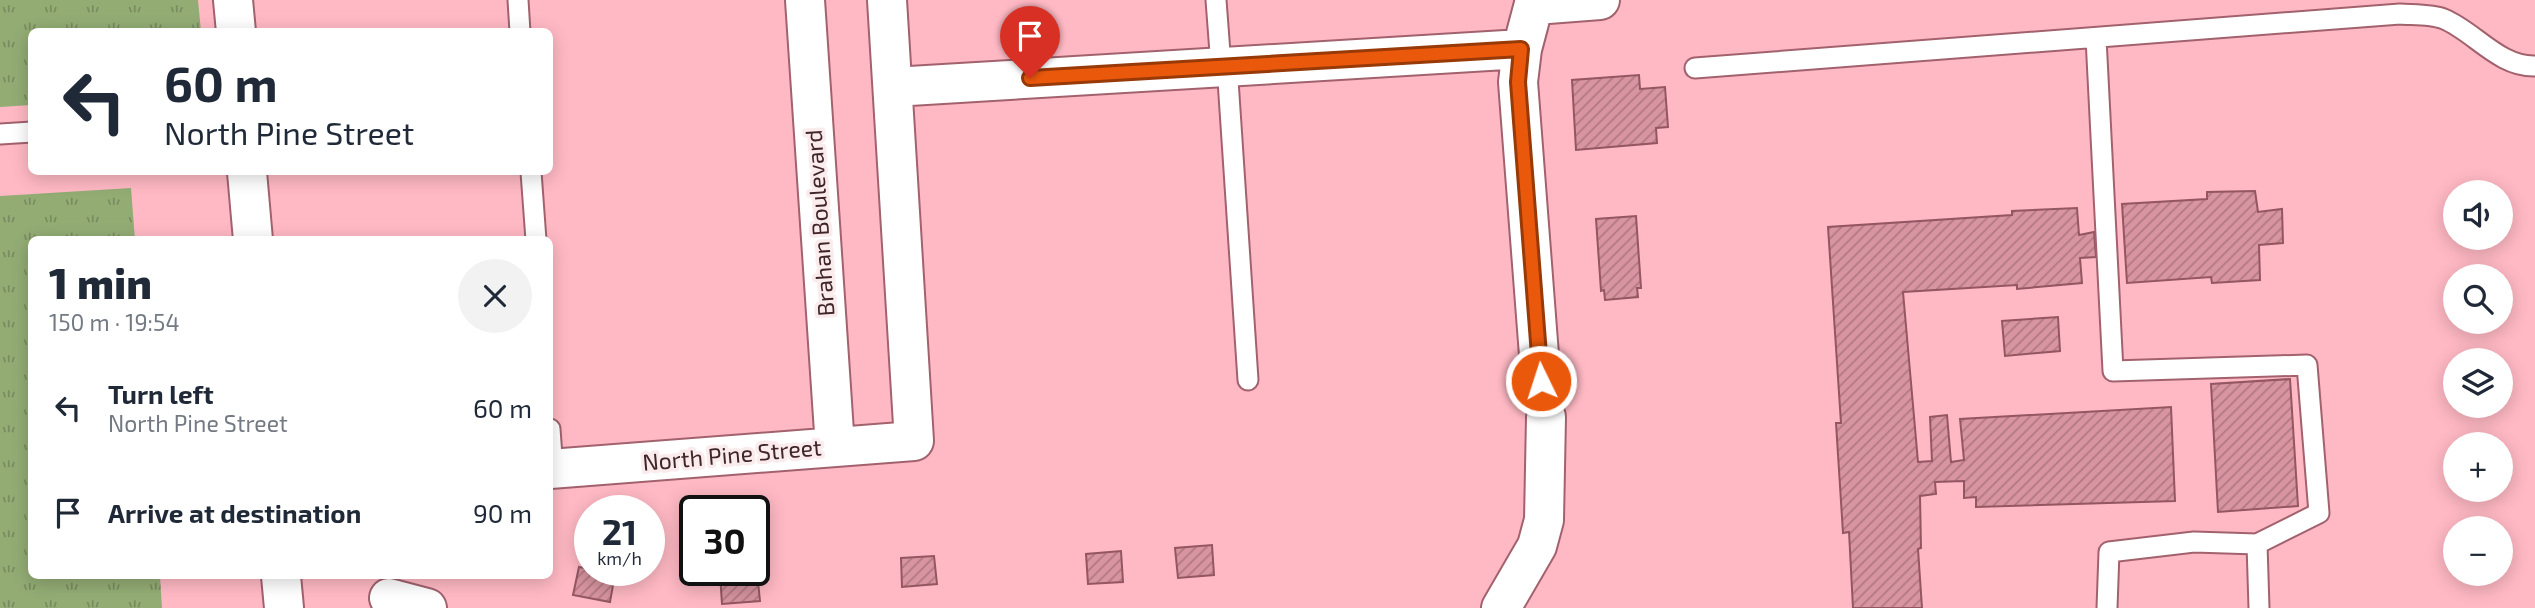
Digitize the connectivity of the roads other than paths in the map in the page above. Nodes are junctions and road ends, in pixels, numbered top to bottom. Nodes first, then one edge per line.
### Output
1 (233, 0) edge
2 (518, 0) edge
3 (804, 0) edge
4 (887, 0) edge
5 (1216, 0) edge
6 (1600, 0) edge
7 (1535, 2) edge
8 (236, 28) edge
9 (520, 28) edge
10 (2096, 38) junction
11 (1521, 49) junction
12 (1224, 66) junction
13 (2535, 66) edge
14 (1695, 68) dead end
15 (893, 87) junction
16 (28, 132) edge
17 (0, 134) edge
18 (247, 175) edge
19 (531, 175) edge
20 (253, 236) edge
21 (536, 236) edge
22 (1248, 380) dead end
23 (835, 447) junction
24 (553, 469) edge
25 (2257, 544) junction
26 (281, 579) edge
27 (389, 598) dead end
28 (284, 608) edge
29 (428, 608) edge
30 (1501, 608) edge
31 (2107, 608) edge
32 (2259, 608) edge

1 - 8 street
2 - 9 lane
3 - 23 street, Brahan Boulevard
4 - 15 street
5 - 12 lane
6 - 7 street
7 - 11 street
10 - 13 lane
10 - 14 lane
10 - 25 lane
11 - 12 street
11 - 30 street
12 - 15 street
12 - 22 lane
15 - 23 street, North Pine Street
16 - 17 lane
18 - 20 street
19 - 21 lane
23 - 24 street, North Pine Street
25 - 31 lane
25 - 32 lane
26 - 28 street
27 - 29 street

